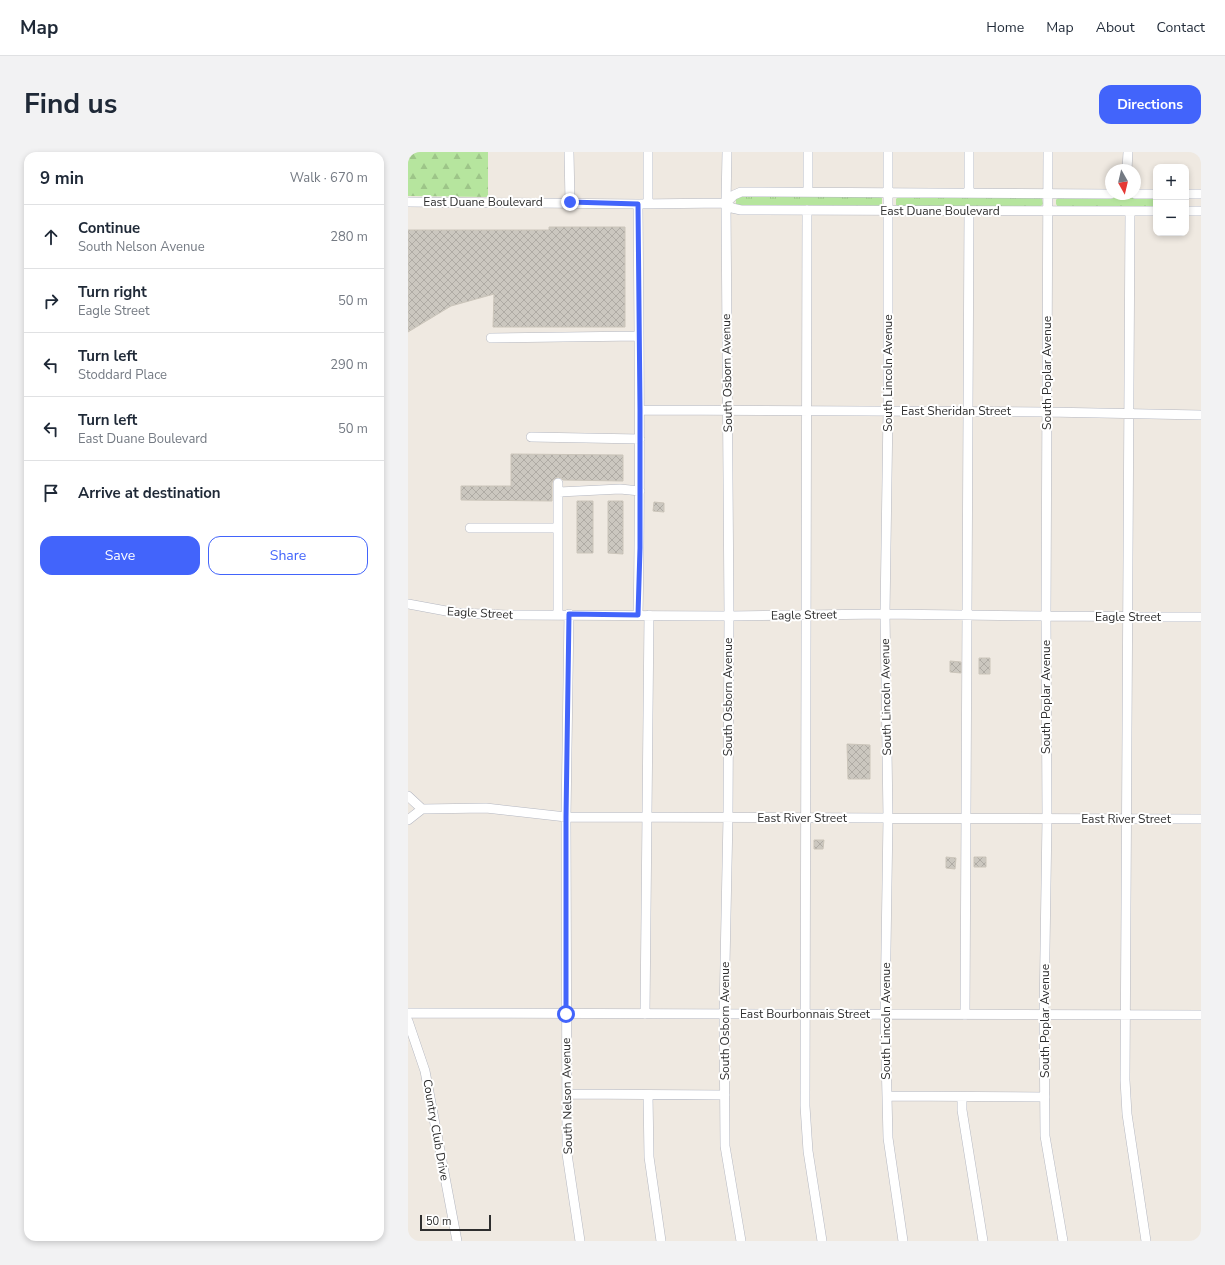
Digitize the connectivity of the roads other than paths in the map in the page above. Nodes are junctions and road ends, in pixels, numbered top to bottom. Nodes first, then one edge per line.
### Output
1 (569, 152) edge
2 (648, 152) edge
3 (726, 152) edge
4 (808, 152) edge
5 (888, 152) edge
6 (969, 152) edge
7 (1048, 152) edge
8 (1128, 152) edge
9 (1127, 164) edge
10 (808, 192) junction
11 (888, 193) junction
12 (969, 193) junction
13 (1048, 193) junction
14 (1105, 194) edge
15 (1141, 194) edge
16 (1153, 194) edge
17 (1189, 194) edge
18 (1201, 194) edge
19 (408, 202) edge
20 (570, 202) junction
21 (726, 203) junction
22 (638, 204) junction
23 (648, 204) junction
24 (807, 210) junction
25 (888, 211) junction
26 (969, 211) junction
27 (1048, 211) junction
28 (1130, 211) junction
29 (1153, 211) edge
30 (1189, 211) edge
31 (1201, 211) edge
32 (639, 336) junction
33 (491, 338) dead end
34 (640, 410) junction
35 (728, 411) junction
36 (807, 411) junction
37 (888, 411) junction
38 (968, 411) junction
39 (1048, 412) junction
40 (1129, 413) junction
41 (1201, 415) edge
42 (530, 437) dead end
43 (640, 439) junction
44 (640, 491) junction
45 (470, 528) dead end
46 (558, 528) junction
47 (408, 604) edge
48 (558, 614) junction
49 (569, 614) junction
50 (885, 614) junction
51 (638, 615) junction
52 (649, 615) junction
53 (806, 615) junction
54 (967, 615) junction
55 (729, 616) junction
56 (1046, 616) junction
57 (1128, 617) junction
58 (1201, 617) edge
59 (408, 796) edge
60 (422, 809) junction
61 (566, 817) junction
62 (647, 817) junction
63 (728, 818) junction
64 (806, 818) junction
65 (888, 818) junction
66 (966, 818) junction
67 (1047, 819) junction
68 (1126, 819) junction
69 (1201, 819) edge
70 (408, 820) edge
71 (408, 1013) edge
72 (566, 1014) junction
73 (645, 1014) junction
74 (724, 1014) junction
75 (806, 1014) junction
76 (885, 1015) junction
77 (965, 1015) junction
78 (1044, 1015) junction
79 (1125, 1015) junction
80 (1201, 1015) edge
81 (408, 1021) edge
82 (566, 1094) junction
83 (648, 1095) junction
84 (725, 1095) junction
85 (887, 1096) junction
86 (962, 1096) junction
87 (1045, 1097) junction
88 (456, 1241) edge
89 (580, 1241) edge
90 (661, 1241) edge
91 (741, 1241) edge
92 (822, 1241) edge
93 (903, 1241) edge
94 (983, 1241) edge
95 (1063, 1241) edge
96 (1146, 1241) edge

1 - 20 street
2 - 23 street
3 - 21 street, South Osborn Avenue
4 - 10 street
5 - 11 street, South Lincoln Avenue
6 - 12 street
7 - 13 street, South Poplar Avenue
8 - 9 street
10 - 11 street, East Duane Boulevard
10 - 21 street, East Duane Boulevard
11 - 12 street, East Duane Boulevard
11 - 25 street, South Lincoln Avenue
12 - 13 street, East Duane Boulevard
13 - 14 street, East Duane Boulevard
13 - 27 street, South Poplar Avenue
15 - 16 street
17 - 18 street
19 - 20 street, East Duane Boulevard
20 - 22 street, East Duane Boulevard
21 - 23 street, East Duane Boulevard
21 - 24 street, East Duane Boulevard
21 - 35 street, South Osborn Avenue
22 - 23 street, East Duane Boulevard
22 - 32 street
24 - 25 street, East Duane Boulevard
24 - 36 street
25 - 26 street, East Duane Boulevard
25 - 37 street, South Lincoln Avenue
26 - 27 street, East Duane Boulevard
26 - 38 street
27 - 28 street, East Duane Boulevard
27 - 39 street, South Poplar Avenue
28 - 29 street, East Duane Boulevard
28 - 40 street
30 - 31 street
32 - 33 street
32 - 34 street
34 - 35 street, East Sheridan Street
34 - 43 street
35 - 36 street, East Sheridan Street
35 - 55 street, South Osborn Avenue
36 - 37 street, East Sheridan Street
36 - 53 street
37 - 38 street, East Sheridan Street
37 - 50 street, South Lincoln Avenue
38 - 39 street, East Sheridan Street
38 - 54 street
39 - 40 street, East Sheridan Street
39 - 56 street, South Poplar Avenue
40 - 41 street, East Sheridan Street
40 - 57 street
42 - 43 street
43 - 44 street
44 - 46 street
44 - 51 street
45 - 46 street
46 - 48 street
47 - 48 street, Eagle Street
48 - 49 street, Eagle Street
49 - 51 street, Eagle Street
49 - 61 street, South Nelson Avenue
50 - 53 street, Eagle Street
50 - 54 street, Eagle Street
50 - 65 street, South Lincoln Avenue
51 - 52 street, Eagle Street
52 - 55 street, Eagle Street
52 - 62 street
53 - 55 street, Eagle Street
53 - 64 street
54 - 56 street, Eagle Street
54 - 66 street
55 - 63 street, South Osborn Avenue
56 - 57 street, Eagle Street
56 - 67 street, South Poplar Avenue
57 - 58 street, Eagle Street
57 - 68 street
59 - 60 street
60 - 61 street, East River Street
60 - 70 street
61 - 62 street, East River Street
61 - 72 street, South Nelson Avenue
62 - 63 street, East River Street
62 - 73 street
63 - 64 street, East River Street
63 - 74 street, South Osborn Avenue
64 - 65 street, East River Street
64 - 75 street
65 - 66 street, East River Street
65 - 76 street, South Lincoln Avenue
66 - 67 street, East River Street
66 - 77 street
67 - 68 street, East River Street
67 - 78 street, South Poplar Avenue
68 - 69 street, East River Street
68 - 79 street
71 - 72 street, East Bourbonnais Street
72 - 73 street, East Bourbonnais Street
72 - 82 street, South Nelson Avenue
73 - 74 street, East Bourbonnais Street
74 - 75 street, East Bourbonnais Street
74 - 84 street, South Osborn Avenue
75 - 76 street, East Bourbonnais Street
75 - 92 street
76 - 77 street, East Bourbonnais Street
76 - 85 street, South Lincoln Avenue
77 - 78 street, East Bourbonnais Street
78 - 79 street, East Bourbonnais Street
78 - 87 street, South Poplar Avenue
79 - 80 street, East Bourbonnais Street
79 - 96 street
81 - 88 street, Country Club Drive
82 - 83 street
82 - 89 street, South Nelson Avenue
83 - 84 street
83 - 90 street
84 - 91 street, South Osborn Avenue
85 - 86 street
85 - 93 street, South Lincoln Avenue
86 - 87 street
86 - 94 street
87 - 95 street, South Poplar Avenue

